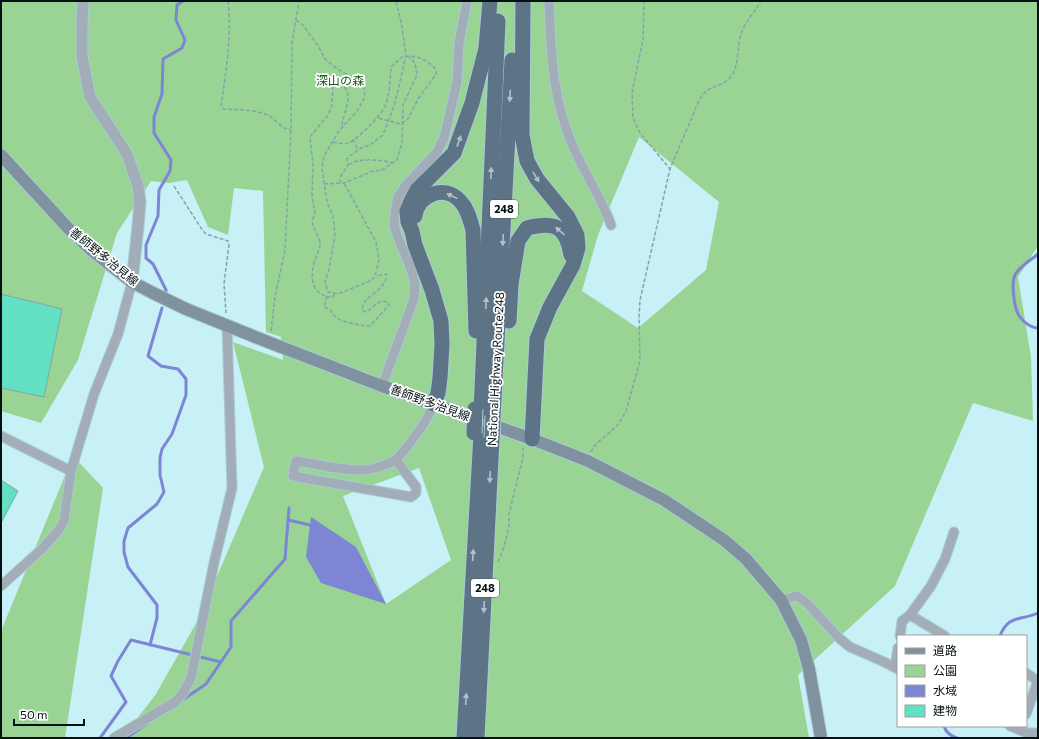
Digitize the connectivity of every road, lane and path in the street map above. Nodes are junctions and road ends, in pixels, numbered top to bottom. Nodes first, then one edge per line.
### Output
1 (83, 1) edge
2 (228, 1) edge
3 (299, 1) edge
4 (396, 1) edge
5 (467, 1) edge
6 (490, 1) edge
7 (499, 1) edge
8 (515, 1) edge
9 (523, 1) edge
10 (549, 1) edge
11 (646, 1) edge
12 (761, 1) edge
13 (296, 20) junction
14 (406, 56) junction
15 (409, 57) junction
16 (319, 73) dead end
17 (332, 86) dead end
18 (378, 118) junction
19 (389, 120) junction
20 (402, 124) junction
21 (342, 128) junction
22 (291, 130) junction
23 (353, 139) junction
24 (333, 142) junction
25 (358, 150) junction
26 (1, 154) edge
27 (393, 163) junction
28 (348, 166) junction
29 (670, 169) junction
30 (340, 183) junction
31 (344, 183) junction
32 (324, 184) junction
33 (174, 186) dead end
34 (611, 225) dead end
35 (412, 231) junction
36 (573, 266) junction
37 (375, 276) junction
38 (132, 282) junction
39 (334, 293) junction
40 (327, 296) junction
41 (227, 325) junction
42 (268, 342) junction
43 (382, 386) junction
44 (434, 404) junction
45 (486, 412) junction
46 (482, 435) junction
47 (1, 436) edge
48 (528, 443) junction
49 (396, 460) junction
50 (588, 461) junction
51 (71, 471) junction
52 (954, 532) dead end
53 (498, 563) dead end
54 (1, 586) edge
55 (781, 600) junction
56 (910, 615) junction
57 (900, 635) edge
58 (943, 635) edge
59 (897, 658) edge
60 (896, 668) edge
61 (1027, 674) edge
62 (1038, 681) edge
63 (1027, 711) edge
64 (1012, 727) edge
65 (1024, 732) edge
66 (1038, 733) edge
67 (114, 738) edge
68 (464, 738) edge
69 (477, 738) edge
70 (820, 738) edge

1 - 38 street
2 - 22 path
3 - 13 path
4 - 14 path
5 - 43 street
35 -> 6 highway
45 -> 7 highway, National Highway Route 248 / 248
8 -> 45 highway, National Highway Route 248 / 248
9 -> 36 highway
10 - 34 street
11 - 29 path
12 - 29 path
13 - 21 path
13 - 22 path
14 - 15 path
14 - 18 path
14 - 19 path
15 - 20 path
15 - 20 path
16 - 21 path
17 - 40 path
18 - 19 path
18 - 23 path
19 - 20 path
19 - 25 path
20 - 27 path
21 - 24 path
22 - 42 path
23 - 24 path
23 - 25 path
24 - 32 path
25 - 28 path
26 - 38 main road, 善師野多治見線
27 - 28 path
27 - 31 path
28 - 30 path
29 - 50 path
30 - 31 path
30 - 32 path
31 - 37 path
32 - 39 path
33 - 41 path
35 - 44 highway
45 -> 35 highway
36 -> 45 highway
36 - 48 highway
37 - 39 path
37 - 40 path
38 - 41 main road, 善師野多治見線
38 - 51 street
39 - 40 path
41 - 42 main road, 善師野多治見線
41 - 67 street
42 - 43 main road, 善師野多治見線
43 - 44 main road, 善師野多治見線
44 - 48 main road, 善師野多治見線
44 - 49 street
45 - 46 highway, National Highway Route 248 / 248, bridge
45 - 46 highway, bridge
68 -> 46 highway, National Highway Route 248 / 248
46 -> 69 highway, National Highway Route 248 / 248
47 - 51 street
48 - 50 main road, 善師野多治見線
48 - 53 path
49 - 49 street
50 - 55 main road, 善師野多治見線
51 - 54 street
52 - 56 street
55 - 60 street
55 - 70 main road, 善師野多治見線
56 - 57 street
56 - 58 street
59 - 60 street
61 - 62 street
62 - 63 street
64 - 65 street
65 - 66 street

